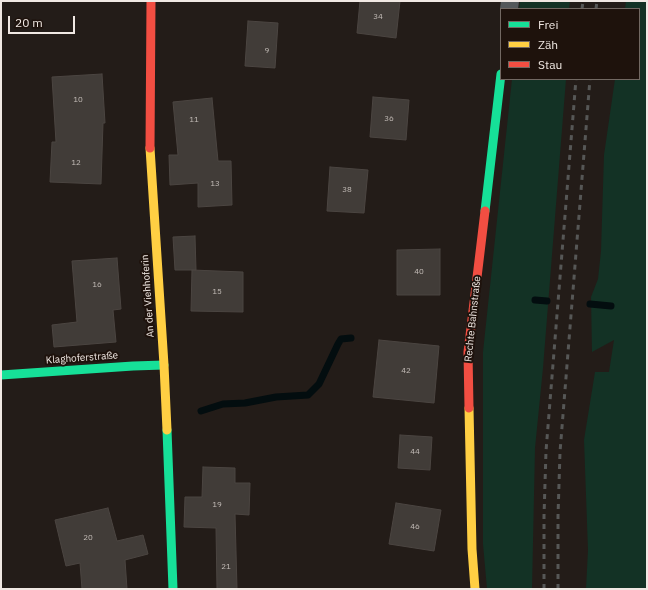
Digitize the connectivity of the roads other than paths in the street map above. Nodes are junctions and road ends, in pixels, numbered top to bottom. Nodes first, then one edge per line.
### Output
1 (151, 1) edge
2 (500, 80) edge
3 (164, 365) junction
4 (1, 375) edge
5 (174, 589) edge
6 (475, 589) edge

1 - 3 street, An der Viehhoferin
2 - 6 street, Rechte Bahnstraße
3 - 4 street, Klaghoferstraße
3 - 5 street, An der Viehhoferin

